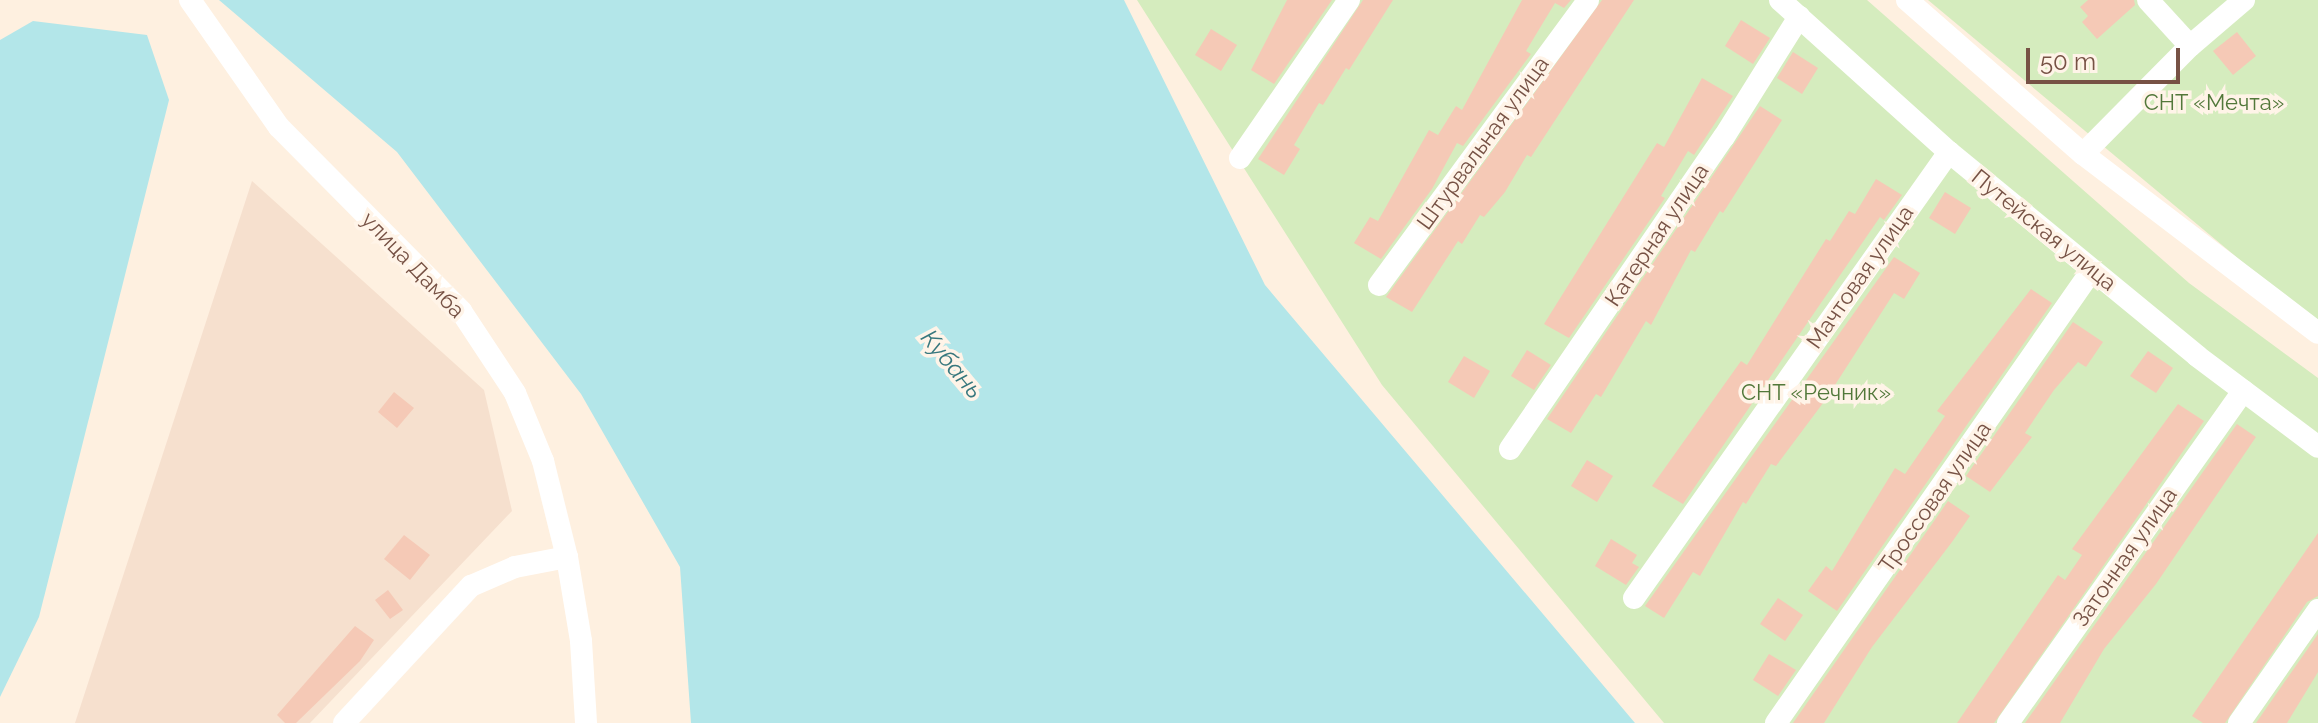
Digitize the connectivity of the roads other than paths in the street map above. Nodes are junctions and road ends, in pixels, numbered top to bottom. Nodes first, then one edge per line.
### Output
1 (190, 0) edge
2 (1349, 0) edge
3 (1588, 0) edge
4 (1780, 0) edge
5 (1907, 0) edge
6 (2148, 0) edge
7 (2244, 0) edge
8 (1799, 17) junction
9 (2190, 46) junction
10 (1949, 152) junction
11 (2083, 154) junction
12 (1240, 158) dead end
13 (2092, 270) junction
14 (1379, 285) dead end
15 (2318, 333) edge
16 (2243, 391) junction
17 (2318, 447) edge
18 (1510, 449) dead end
19 (567, 557) junction
20 (1634, 598) dead end
21 (2318, 610) edge
22 (344, 723) edge
23 (586, 723) edge
24 (1776, 723) edge
25 (2008, 723) edge
26 (2239, 723) edge

1 - 19 street, улица Дамба
2 - 12 street
3 - 14 street, Штурвальная улица
4 - 8 street, Путейская улица
5 - 11 street
6 - 9 street
7 - 9 street
8 - 10 street, Путейская улица
8 - 18 street, Катерная улица
9 - 11 street
10 - 13 street, Путейская улица
10 - 20 street, Мачтовая улица
11 - 15 street
13 - 16 street, Путейская улица
13 - 24 street, Троссовая улица
16 - 17 street, Путейская улица
16 - 25 street, Затонная улица
19 - 22 street
19 - 23 street, улица Дамба
21 - 26 street

